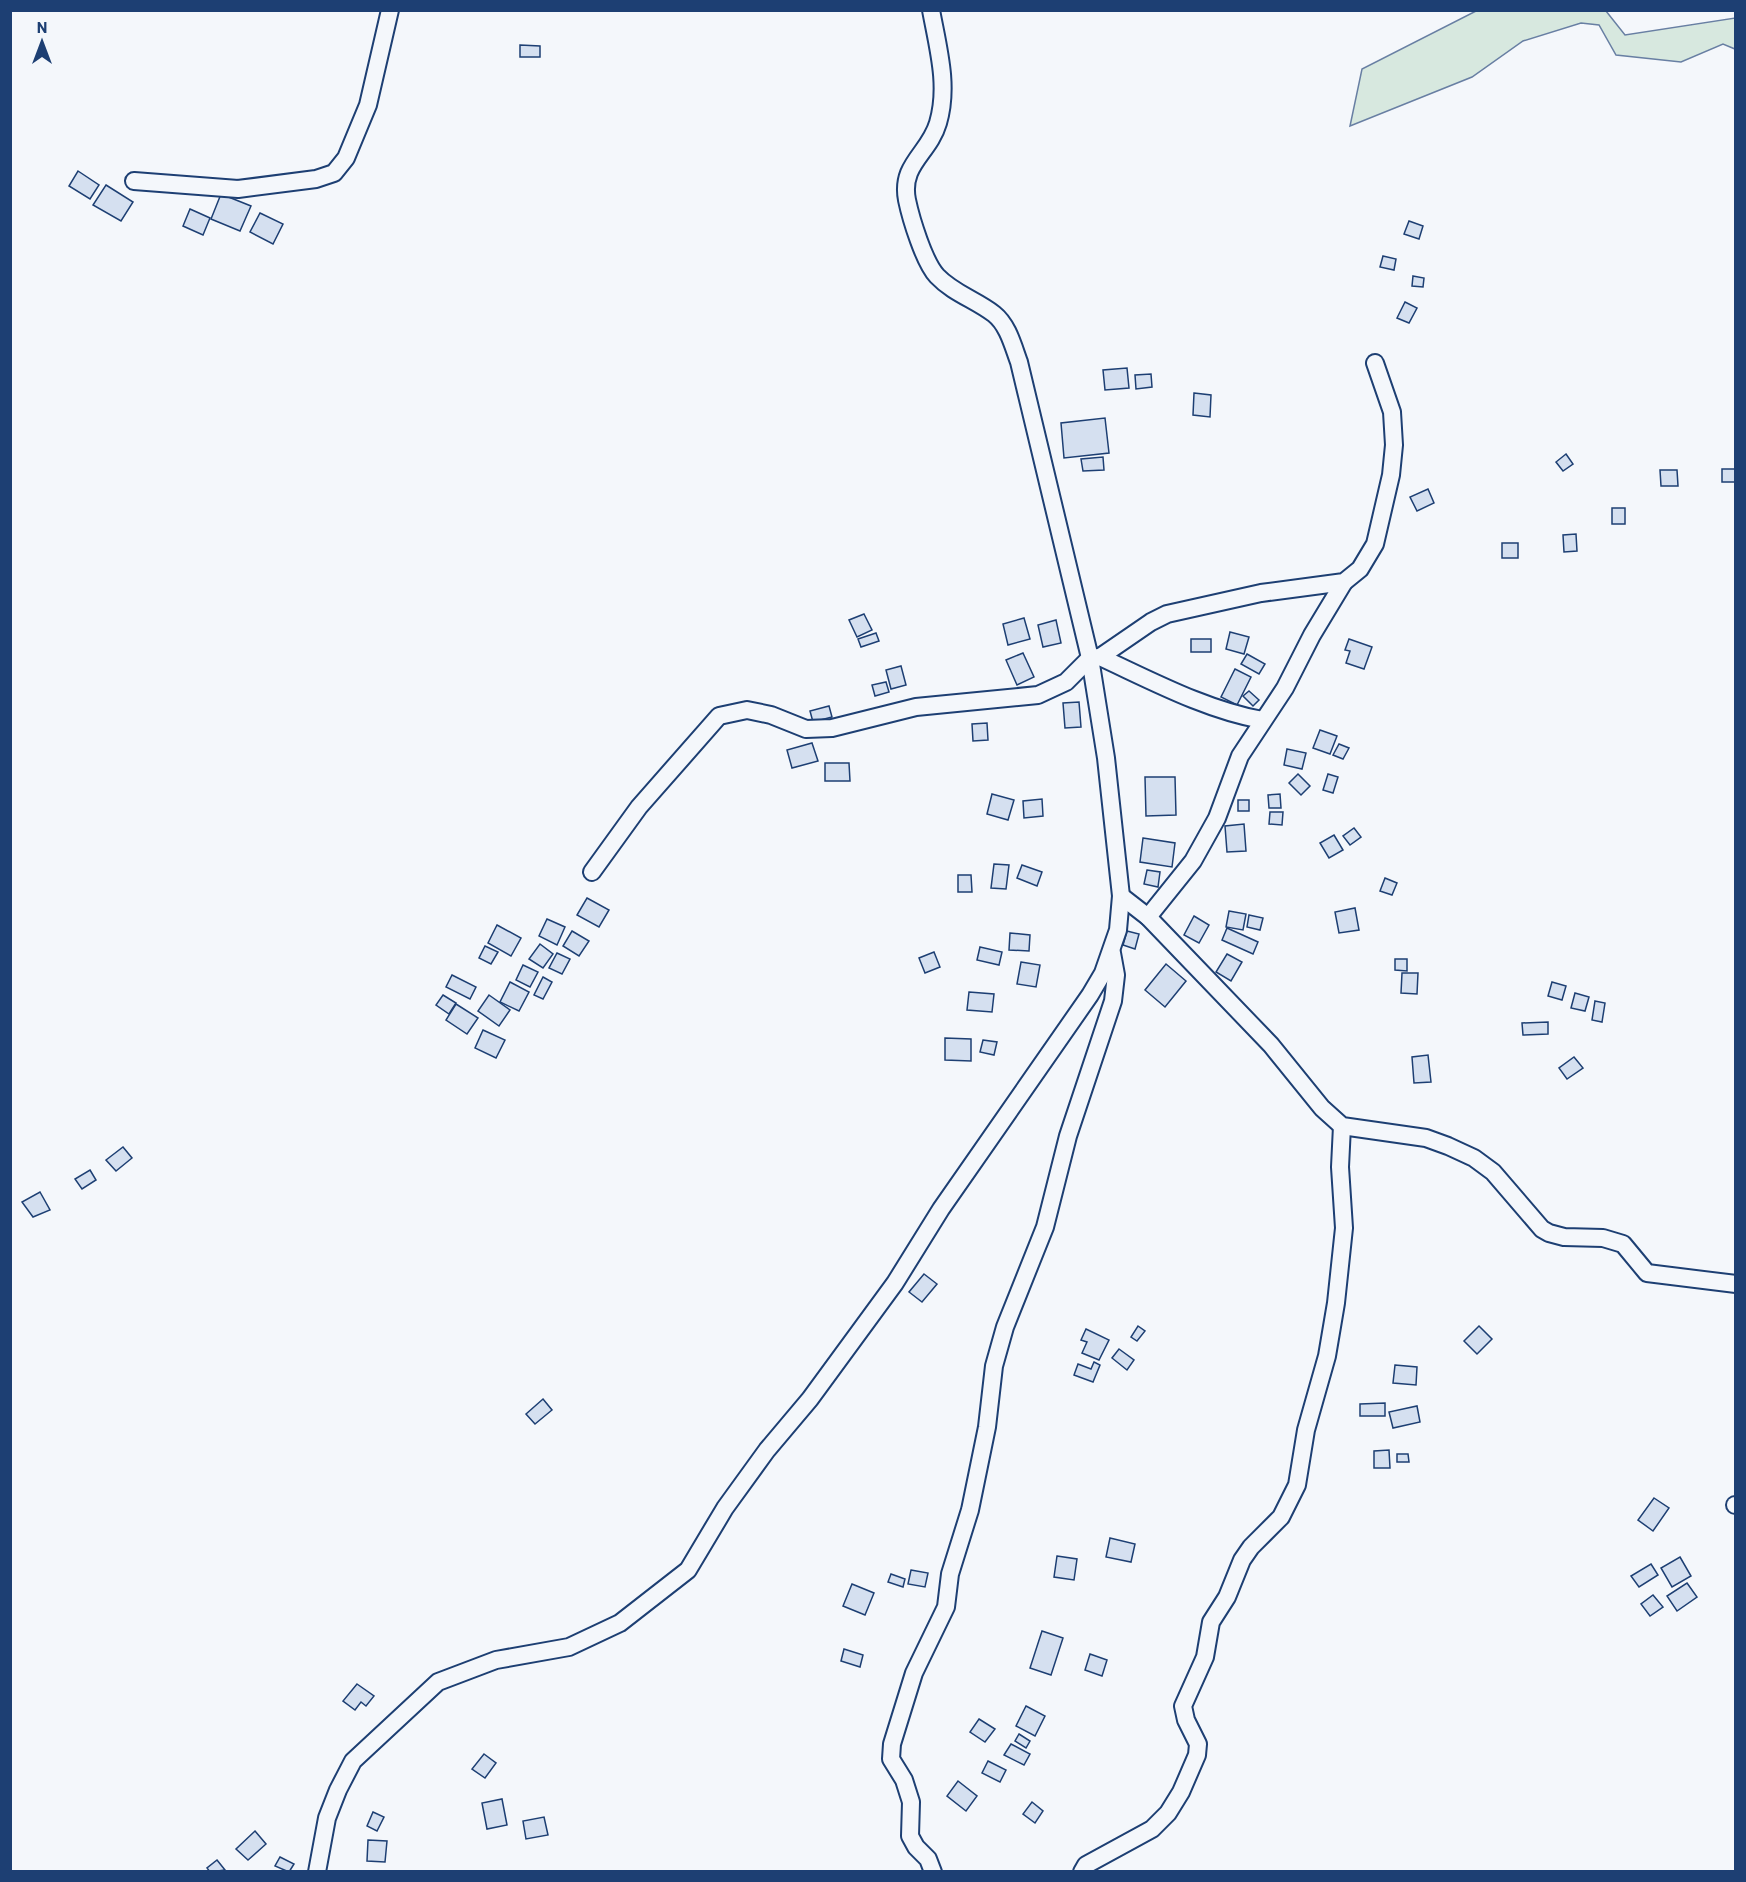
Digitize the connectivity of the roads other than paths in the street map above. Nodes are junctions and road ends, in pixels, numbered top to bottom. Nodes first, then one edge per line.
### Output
1 (390, 10) edge
2 (931, 10) edge
3 (134, 181) dead end
4 (1375, 363) dead end
5 (1344, 582) junction
6 (1095, 658) junction
7 (1262, 720) junction
8 (592, 872) dead end
9 (1121, 896) junction
10 (1148, 917) junction
11 (1112, 953) junction
12 (1342, 1126) junction
13 (1736, 1284) edge
14 (317, 1872) edge
15 (933, 1872) edge
16 (1082, 1872) edge

1 - 3 street
2 - 6 street
4 - 5 street
5 - 6 street
5 - 7 street
6 - 7 street
6 - 8 street
6 - 9 street
7 - 10 street
9 - 10 street
9 - 11 street
10 - 12 street
11 - 14 street
11 - 15 street
12 - 13 street
12 - 16 street

